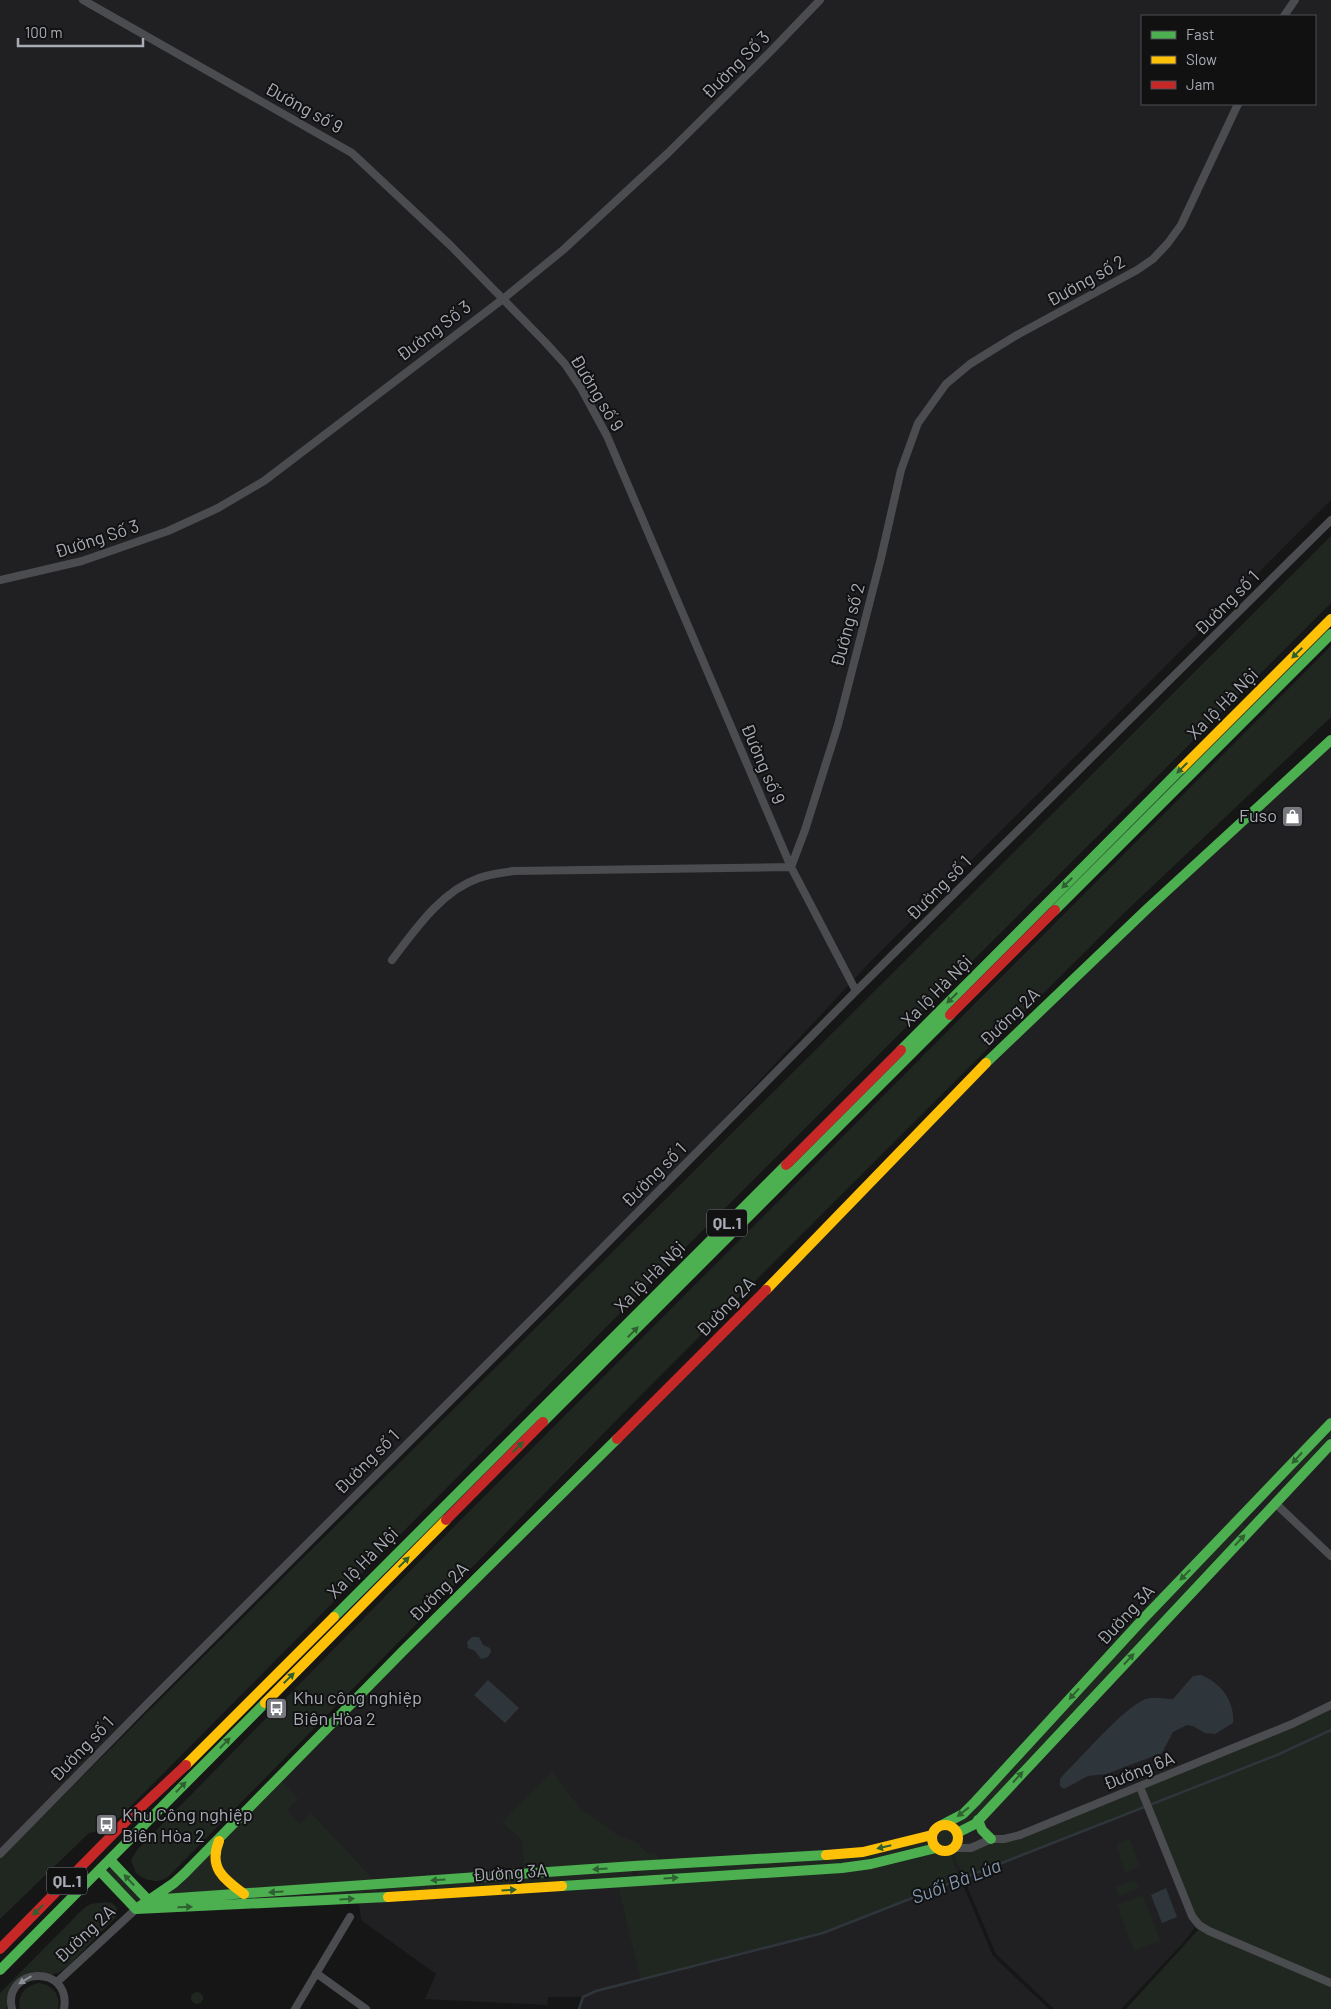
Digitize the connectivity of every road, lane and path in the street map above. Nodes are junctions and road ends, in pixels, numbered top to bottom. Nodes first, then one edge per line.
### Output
1 (84, 0) edge
2 (820, 0) edge
3 (1295, 0) edge
4 (1285, 15) edge
5 (1238, 105) edge
6 (502, 299) junction
7 (1331, 520) edge
8 (0, 580) edge
9 (1331, 619) edge
10 (1331, 634) edge
11 (1331, 740) edge
12 (791, 868) junction
13 (392, 960) dead end
14 (856, 991) junction
15 (1331, 1423) edge
16 (1331, 1444) edge
17 (1265, 1493) junction
18 (1275, 1503) junction
19 (1331, 1556) edge
20 (1331, 1705) edge
21 (1142, 1791) junction
22 (978, 1820) junction
23 (942, 1825) junction
24 (224, 1832) junction
25 (957, 1833) junction
26 (932, 1835) junction
27 (991, 1839) junction
28 (936, 1848) junction
29 (954, 1848) junction
30 (0, 1854) edge
31 (110, 1860) junction
32 (634, 1866) junction
33 (100, 1871) junction
34 (636, 1881) junction
35 (244, 1894) junction
36 (148, 1900) junction
37 (136, 1909) junction
38 (350, 1917) dead end
39 (12, 1936) junction
40 (0, 1941) edge
41 (25, 1945) junction
42 (0, 1949) edge
43 (0, 1970) edge
44 (316, 1973) junction
45 (0, 1982) edge
46 (57, 1982) junction
47 (1331, 1983) edge
48 (12, 2009) edge
49 (65, 2009) edge
50 (295, 2009) edge
51 (366, 2009) edge

1 - 6 street, Đường số 9
2 - 6 street, Đường Số 3
3 - 4 street
5 - 12 street, Đường số 2
6 - 8 street, Đường Số 3
6 - 12 street, Đường số 9
7 - 14 street, Đường số 1
9 -> 39 main road, Xa lộ Hà Nội / QL.1
31 -> 10 main road, Xa lộ Hà Nội / QL.1
11 - 24 main road, Đường 2A
12 - 13 street
12 - 14 street, Đường số 9
14 - 30 street, Đường số 1
15 -> 17 main road, Đường 3A
16 - 18 main road, Đường 3A
17 - 18 main road
17 -> 23 main road, Đường 3A
18 - 19 street
22 -> 18 main road, Đường 3A
20 - 21 street, Đường 6A
21 - 27 street, Đường 6A
21 - 47 street
22 - 25 main road, Đường 3A
22 - 27 main road
23 - 25 main road
23 - 26 main road
24 - 35 main road
24 - 36 main road, Đường 2A
25 - 29 main road
26 - 28 main road
26 -> 32 main road, Đường 3A
27 - 29 street, Đường 6A
28 - 29 main road
34 -> 28 main road, Đường 3A
31 - 33 main road, QL.1
36 -> 31 main road
32 - 34 main road
32 -> 35 main road, Đường 3A
33 - 37 main road
33 - 41 main road, QL.1
37 -> 34 main road, Đường 3A
35 - 36 main road, Đường 3A
36 - 37 main road, Đường 2A
37 - 46 street, Đường 2A
38 - 44 street
39 - 40 main road, Xa lộ Hà Nội / QL.1
39 - 42 main road, Xa lộ Hà Nội / QL.1
41 - 43 main road, QL.1
41 - 45 main road, QL.1
44 - 50 street
44 - 51 street
46 -> 48 street
46 - 49 street

